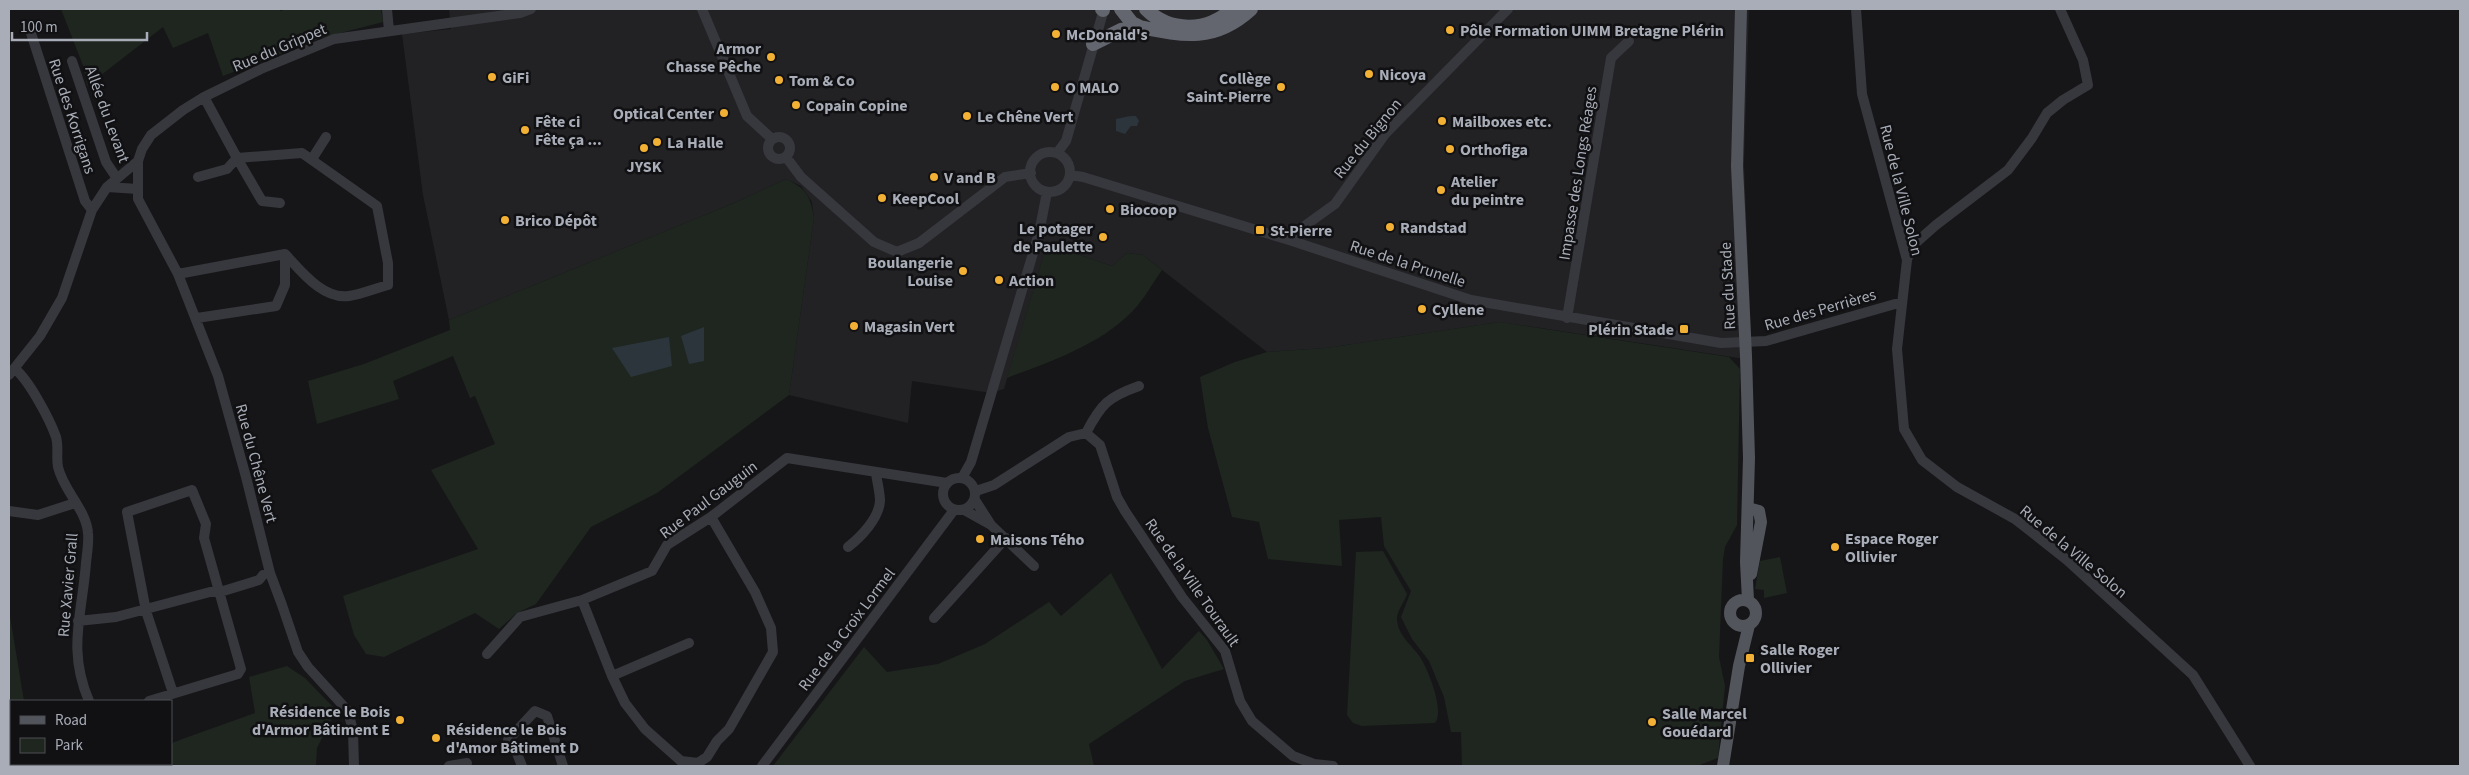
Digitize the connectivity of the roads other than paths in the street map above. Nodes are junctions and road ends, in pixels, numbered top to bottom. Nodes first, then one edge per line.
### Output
1 (387, 9) edge
2 (531, 9) edge
3 (702, 9) edge
4 (1103, 9) edge
5 (1121, 9) edge
6 (1146, 9) edge
7 (1232, 9) edge
8 (1251, 9) edge
9 (1508, 9) edge
10 (1741, 9) edge
11 (1856, 9) edge
12 (2060, 9) edge
13 (1140, 27) junction
14 (30, 30) dead end
15 (389, 31) junction
16 (1629, 41) dead end
17 (1093, 44) junction
18 (72, 61) dead end
19 (204, 97) junction
20 (326, 137) dead end
21 (772, 139) junction
22 (1057, 153) junction
23 (786, 157) junction
24 (237, 158) junction
25 (312, 159) junction
26 (138, 161) junction
27 (1026, 174) junction
28 (1070, 175) junction
29 (116, 177) junction
30 (198, 177) dead end
31 (107, 187) junction
32 (138, 189) junction
33 (1047, 192) junction
34 (280, 203) dead end
35 (92, 210) junction
36 (1290, 240) junction
37 (285, 254) junction
38 (1907, 260) junction
39 (178, 274) junction
40 (1902, 302) junction
41 (197, 318) junction
42 (1567, 318) junction
43 (1746, 343) junction
44 (12, 372) edge
45 (1139, 386) dead end
46 (1086, 433) junction
47 (876, 473) junction
48 (962, 478) junction
49 (947, 483) junction
50 (975, 496) junction
51 (75, 503) junction
52 (959, 510) junction
53 (1754, 510) junction
54 (9, 511) edge
55 (711, 517) junction
56 (991, 525) junction
57 (1006, 538) junction
58 (848, 547) dead end
59 (1746, 562) junction
60 (1034, 566) dead end
61 (267, 574) junction
62 (1748, 584) junction
63 (216, 590) junction
64 (582, 600) junction
65 (1742, 601) junction
66 (146, 611) junction
67 (934, 618) dead end
68 (78, 621) junction
69 (1743, 624) junction
70 (689, 643) dead end
71 (486, 654) dead end
72 (612, 676) junction
73 (173, 693) junction
74 (89, 700) edge
75 (153, 700) edge
76 (467, 763) dead end
77 (354, 766) edge
78 (449, 766) edge
79 (522, 766) edge
80 (563, 766) edge
81 (762, 766) edge
82 (1333, 766) edge
83 (1724, 766) edge
84 (2250, 766) edge

1 - 15 street
2 - 15 street, Rue du Grippet
3 - 21 street
4 - 17 street
5 - 13 highway
6 - 7 highway
8 - 13 highway
9 - 36 street, Rue du Bignon
10 - 43 main road, Rue du Stade
11 - 38 street, Rue de la Ville Solon
12 - 38 street
13 - 17 highway
14 - 35 street, Rue des Korrigans
15 - 19 street, Rue du Grippet
16 - 42 street, Impasse des Longs Réages
17 - 22 street
18 - 29 street, Allée du Levant
19 - 24 street
19 - 26 street, Rue du Grippet
20 - 25 street
21 - 23 street
21 - 23 street
22 - 27 street
22 - 28 street
23 - 27 street
24 - 25 street
24 - 30 street
24 - 34 street
25 - 37 street
26 - 29 street, Rue du Grippet
26 - 32 street, Rue du Chêne Vert
27 - 33 street
28 - 33 street
28 - 36 street, Rue de la Prunelle
29 - 31 street, Rue du Grippet
31 - 32 street
31 - 35 street, Rue du Grippet
32 - 39 street, Rue du Chêne Vert
33 - 48 street
35 - 44 street, Rue du Grippet
36 - 42 street, Rue de la Prunelle
37 - 39 street
37 - 41 street
38 - 40 street, Rue de la Ville Solon
39 - 41 street, Rue du Chêne Vert
40 - 43 street, Rue des Perrières
40 - 84 street, Rue de la Ville Solon
41 - 61 street, Rue du Chêne Vert
42 - 43 street, Rue de la Prunelle
43 - 53 main road, Rue du Stade
44 - 51 street, Rue Xavier Grall
45 - 46 street
46 - 50 street
46 - 82 street, Rue de la Ville Tourault
47 - 49 street, Rue Paul Gauguin
47 - 55 street, Rue Paul Gauguin
47 - 58 street
48 - 49 street
48 - 50 street
49 - 52 street
50 - 52 street
50 - 56 street
51 - 54 street
51 - 68 street, Rue Xavier Grall
52 - 56 street
52 - 81 street, Rue de la Croix Lormel
53 - 59 main road, Rue du Stade
53 - 62 main road
55 - 64 street, Rue Paul Gauguin
55 - 72 street
56 - 57 street
57 - 60 street
57 - 67 street
59 - 62 main road, Rue du Stade
59 - 65 main road, Rue du Stade
61 - 63 street
61 - 77 street, Rue du Chêne Vert
62 - 65 main road, Rue du Stade
63 - 66 street
63 - 66 street
63 - 73 street
64 - 71 street, Rue Paul Gauguin
64 - 72 street
65 - 69 main road, Rue du Stade
65 - 69 main road, Rue du Stade
66 - 68 street
66 - 73 street
68 - 74 street, Rue Xavier Grall
69 - 83 main road, Rue du Stade
70 - 72 street
73 - 75 street
76 - 78 street
79 - 80 street

